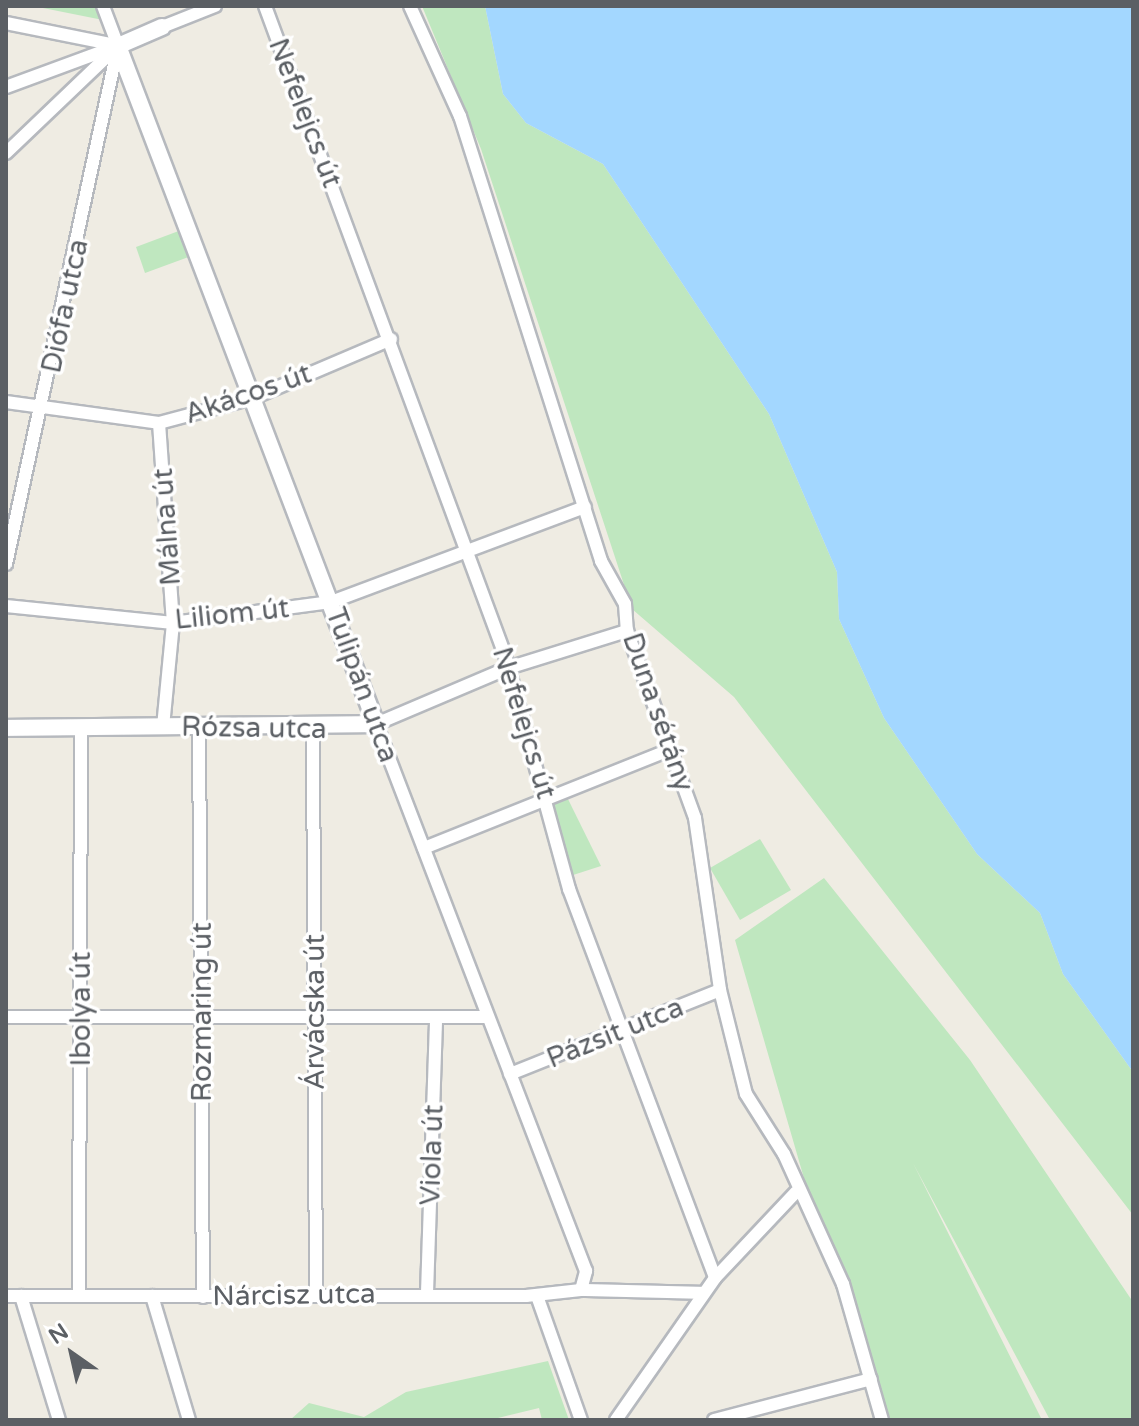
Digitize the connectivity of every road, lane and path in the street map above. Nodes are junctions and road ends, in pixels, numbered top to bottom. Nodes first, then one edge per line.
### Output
1 (103, 6) edge
2 (215, 6) edge
3 (265, 6) edge
4 (410, 6) edge
5 (180, 12) edge
6 (6, 23) edge
7 (162, 27) joint
8 (118, 46) junction
9 (6, 87) edge
10 (6, 153) edge
11 (391, 339) junction
12 (253, 398) junction
13 (6, 402) edge
14 (43, 411) junction
15 (159, 423) junction
16 (585, 507) junction
17 (464, 550) junction
18 (6, 564) edge
19 (331, 602) junction
20 (6, 606) edge
21 (173, 623) junction
22 (627, 631) junction
23 (508, 668) junction
24 (376, 724) junction
25 (81, 727) junction
26 (163, 727) junction
27 (6, 728) edge
28 (199, 728) junction
29 (313, 730) junction
30 (667, 751) junction
31 (548, 798) junction
32 (424, 848) junction
33 (720, 990) junction
34 (315, 1016) junction
35 (6, 1017) edge
36 (436, 1017) junction
37 (486, 1017) junction
38 (82, 1018) junction
39 (202, 1020) junction
40 (622, 1034) junction
41 (510, 1074) junction
42 (796, 1192) junction
43 (715, 1278) junction
44 (581, 1290) junction
45 (79, 1291) junction
46 (427, 1293) junction
47 (702, 1293) junction
48 (316, 1294) junction
49 (6, 1296) edge
50 (21, 1296) junction
51 (152, 1296) junction
52 (537, 1296) junction
53 (203, 1297) junction
54 (871, 1379) junction
55 (59, 1420) edge
56 (189, 1420) edge
57 (581, 1420) edge
58 (616, 1420) edge
59 (714, 1420) edge
60 (882, 1420) edge

1 - 8 street
2 - 5 street
3 - 11 street, Nefelejcs út
4 - 16 street, Duna sétány
5 - 7 street
6 - 8 street
7 - 8 street
8 - 9 street
8 - 10 street
8 - 12 street, Tulipán utca
8 - 14 street, Diófa utca
11 - 12 street, Akácos út
11 - 17 street, Nefelejcs út
12 - 15 street, Akácos út
12 - 19 street, Tulipán utca
13 - 14 street, Akácos út
14 - 15 street, Akácos út
14 - 18 street, Diófa utca
15 - 21 street, Málna út
16 - 17 street, Liliom út
16 - 22 street, Duna sétány
17 - 19 street, Liliom út
17 - 23 street, Nefelejcs út
19 - 21 street, Liliom út
19 - 24 street, Tulipán utca
20 - 21 street, Liliom út
21 - 26 street, Málna út
22 - 23 street, Rózsa utca
22 - 30 street, Duna sétány
23 - 24 street, Rózsa utca
23 - 31 street, Nefelejcs út
24 - 29 street, Rózsa utca
24 - 32 street, Tulipán utca
25 - 26 street, Rózsa utca
25 - 27 street, Rózsa utca
25 - 38 street, Ibolya út
26 - 28 street, Rózsa utca
28 - 29 street, Rózsa utca
28 - 39 street, Rozmaring út
29 - 34 street, Árvácska út
30 - 31 street
30 - 33 street, Duna sétány
31 - 32 street
31 - 40 street, Nefelejcs út
32 - 37 street, Tulipán utca
33 - 40 street, Pázsit utca
33 - 42 street, Duna sétány
34 - 36 street
34 - 39 street
34 - 48 street, Árvácska út
35 - 38 street
36 - 37 street
36 - 46 street, Viola út
37 - 41 street, Tulipán utca
38 - 39 street
38 - 45 street, Ibolya út
39 - 53 street, Rozmaring út
40 - 41 street, Pázsit utca
40 - 43 street, Nefelejcs út
41 - 44 street, Tulipán utca
42 - 43 street
42 - 54 street, Duna sétány
43 - 47 street
44 - 47 street, Nárcisz utca
44 - 52 street, Nárcisz utca
45 - 50 street, Nárcisz utca
45 - 51 street, Nárcisz utca
46 - 48 street, Nárcisz utca
46 - 52 street, Nárcisz utca
47 - 58 street
48 - 53 street, Nárcisz utca
49 - 50 street, Nárcisz utca
50 - 55 street
51 - 53 street, Nárcisz utca
51 - 56 street
52 - 57 street
54 - 59 street
54 - 60 street, Duna sétány

